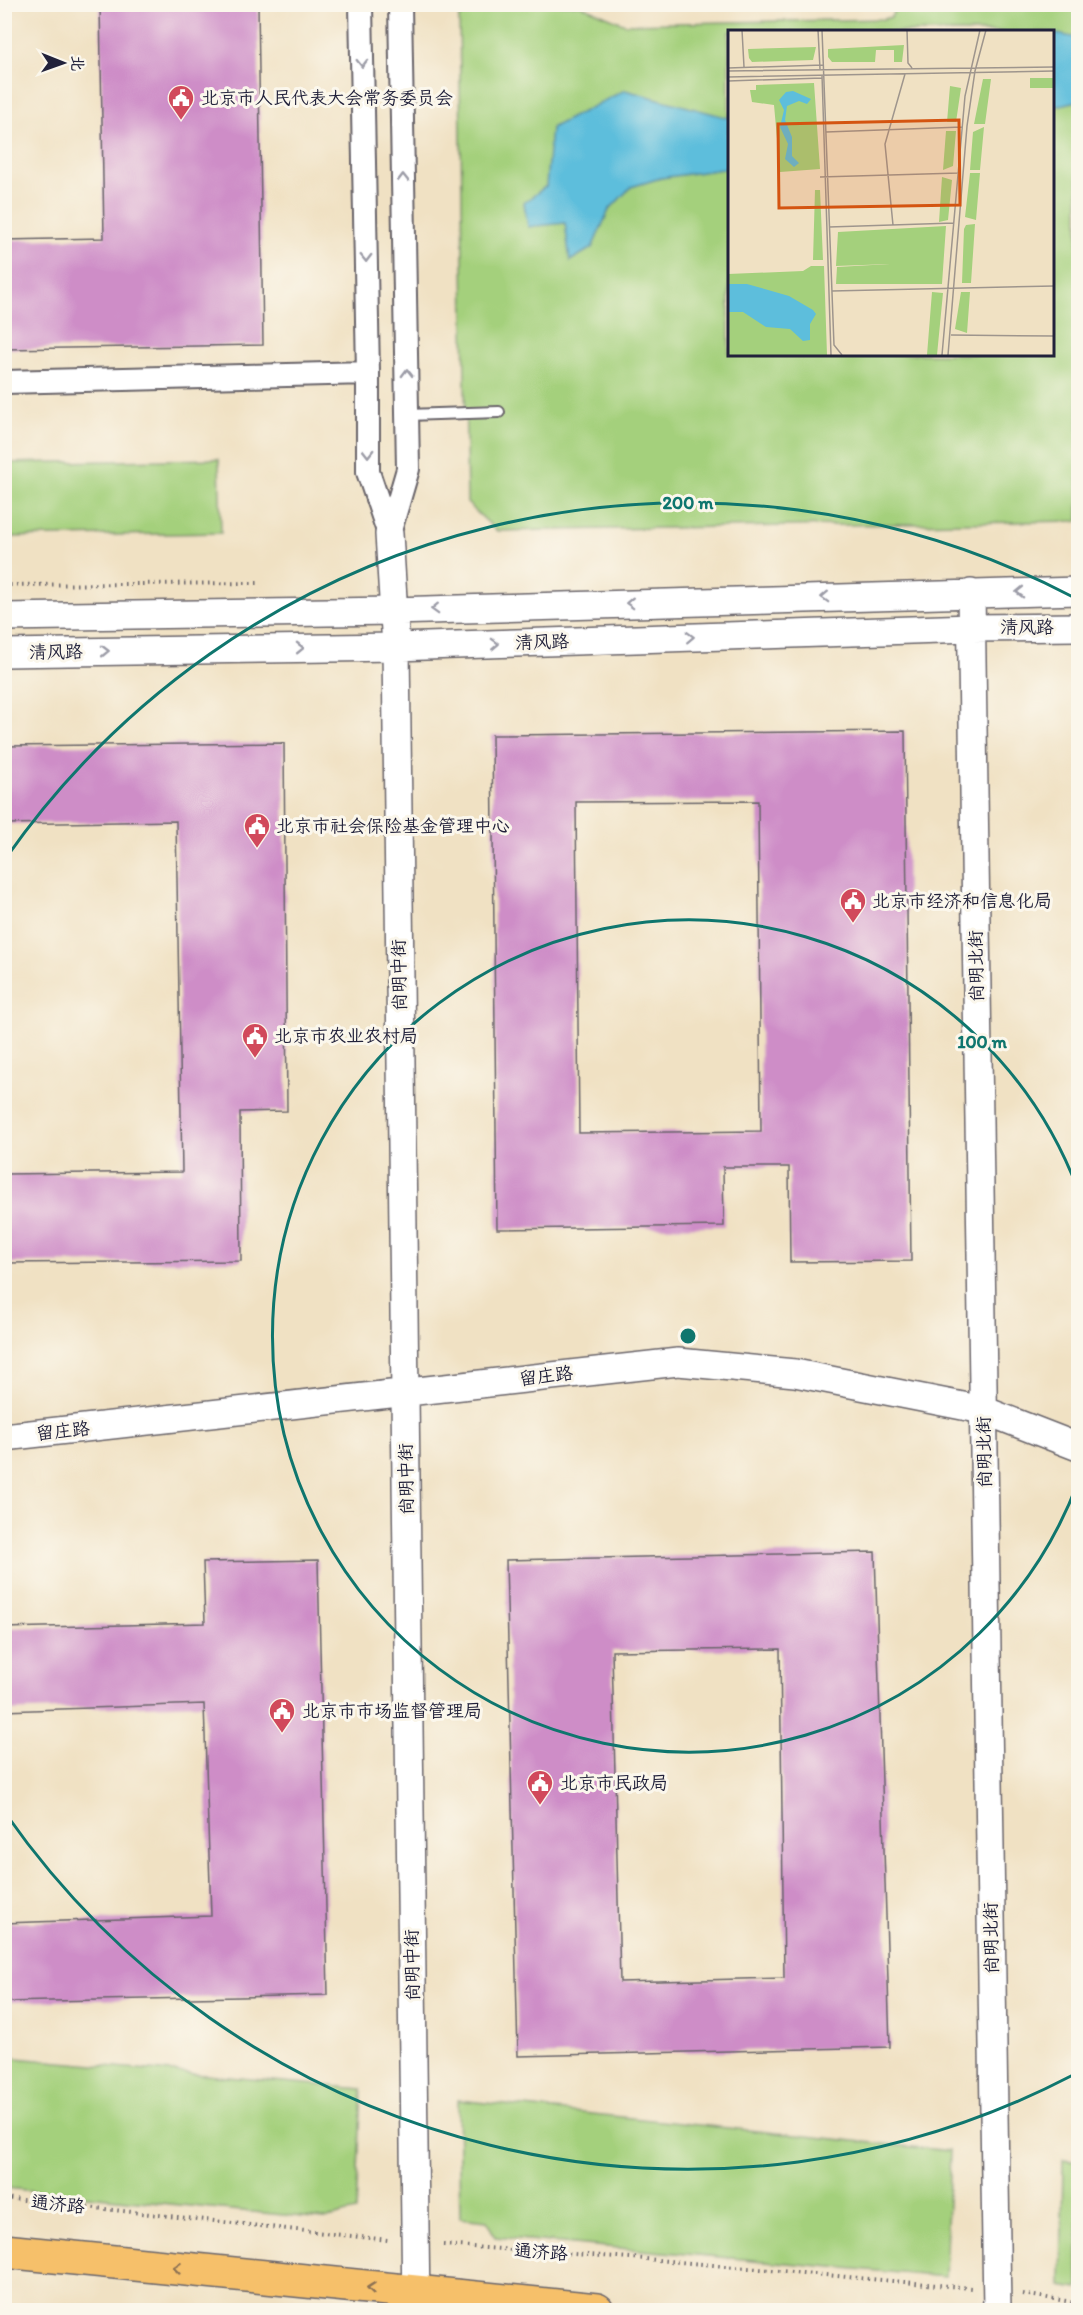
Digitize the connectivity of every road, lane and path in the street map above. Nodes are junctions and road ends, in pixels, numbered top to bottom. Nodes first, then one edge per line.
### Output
1 (361, 4) edge
2 (400, 4) edge
3 (368, 373) junction
4 (4, 382) edge
5 (499, 412) dead end
6 (407, 415) junction
7 (389, 534) junction
8 (263, 583) dead end
9 (4, 585) edge
10 (1078, 591) edge
11 (971, 593) junction
12 (393, 611) junction
13 (4, 617) edge
14 (1078, 627) edge
15 (971, 628) junction
16 (396, 647) junction
17 (4, 653) edge
18 (405, 1393) junction
19 (983, 1410) junction
20 (4, 1437) edge
21 (1078, 1448) edge
22 (4, 2198) edge
23 (415, 2243) junction
24 (4, 2251) edge
25 (416, 2301) edge
26 (997, 2301) edge
27 (1078, 2303) edge
28 (597, 2310) edge

1 -> 3 street
6 -> 2 street
3 - 4 street
3 -> 7 street
5 - 6 lane
6 - 7 street
7 - 12 street, 尚明中街
8 - 9 path
10 -> 11 street, 清风路
11 -> 12 street, 清风路
11 - 15 street, 尚明北街
12 - 13 street, 清风路
12 - 16 street, 尚明中街
14 - 15 street, 清风路
16 -> 15 street, 清风路
15 - 19 street, 尚明北街
17 -> 16 street, 清风路
16 - 18 street, 尚明中街
18 - 19 street, 留庄路
18 - 20 street, 留庄路
18 - 23 street, 尚明中街
19 - 21 street, 留庄路
19 - 26 street, 尚明北街
22 - 23 path, 通济路
23 - 25 street, 尚明中街
23 - 26 path, 通济路
25 -> 24 main road
25 - 28 main road
26 - 27 path, 通济路

